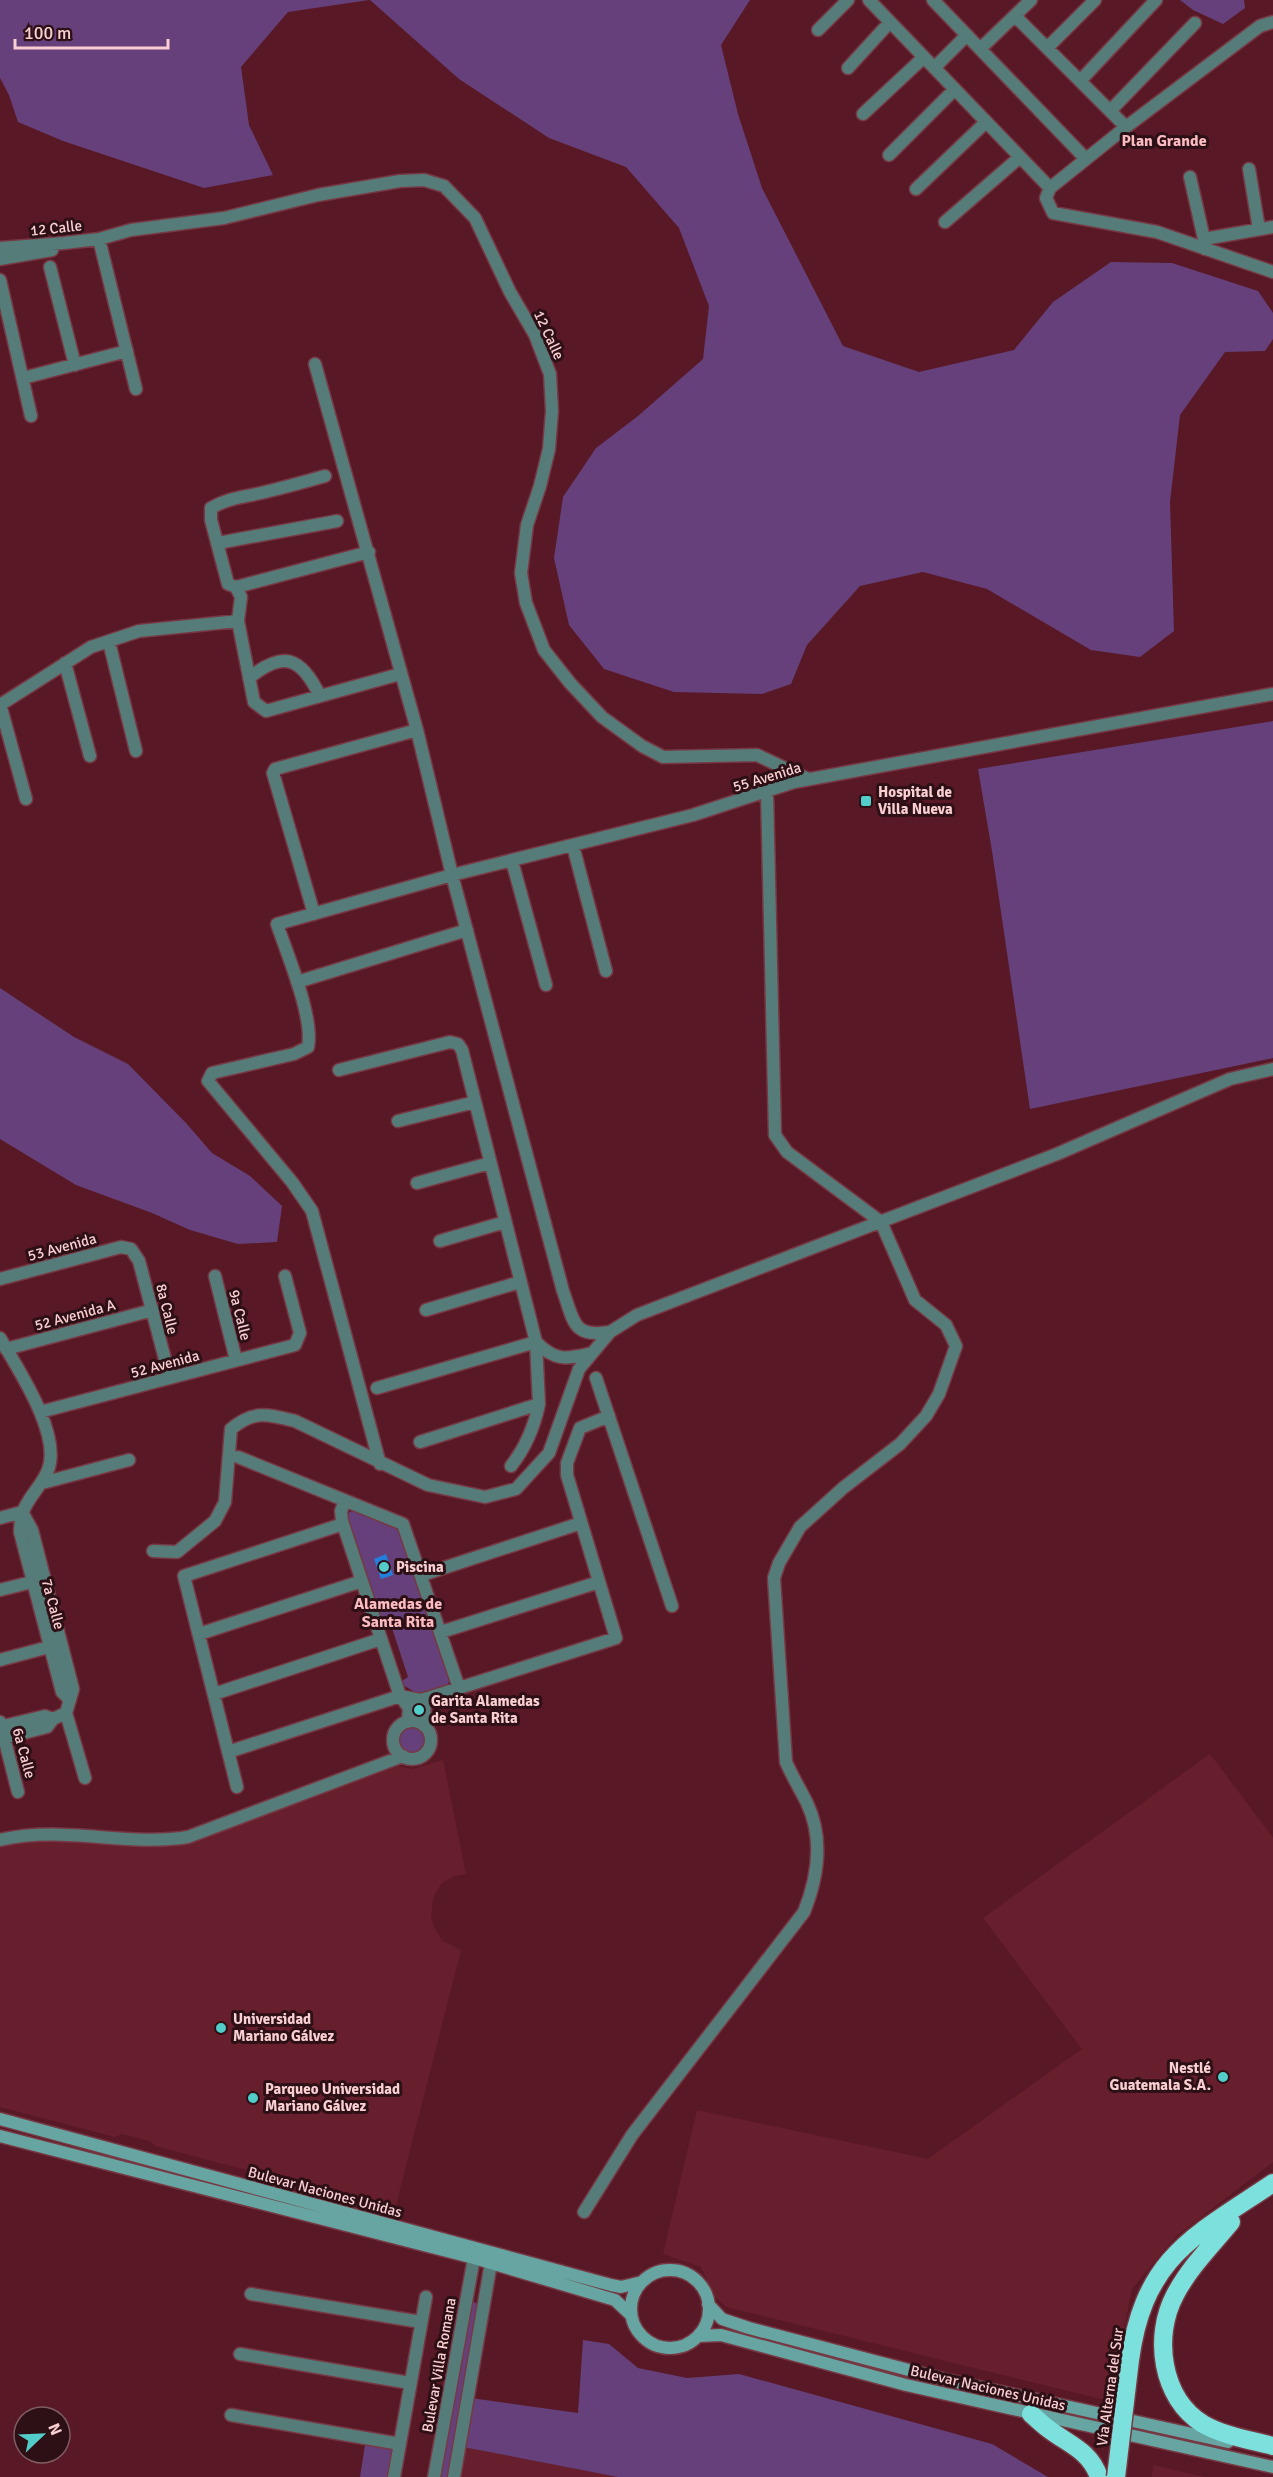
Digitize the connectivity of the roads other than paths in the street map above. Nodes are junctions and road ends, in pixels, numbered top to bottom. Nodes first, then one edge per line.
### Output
1 (848, 0) edge
2 (869, 0) edge
3 (933, 0) edge
4 (1031, 0) edge
5 (1095, 0) edge
6 (1156, 0) edge
7 (1015, 16) junction
8 (890, 22) junction
9 (1273, 22) edge
10 (1195, 23) dead end
11 (818, 30) dead end
12 (967, 35) junction
13 (1047, 48) junction
14 (981, 49) junction
15 (924, 57) junction
16 (848, 68) dead end
17 (934, 68) junction
18 (1080, 81) junction
19 (954, 89) junction
20 (1110, 111) junction
21 (863, 114) dead end
22 (986, 122) junction
23 (1126, 127) junction
24 (889, 155) dead end
25 (1020, 157) junction
26 (1086, 159) junction
27 (1249, 169) dead end
28 (1190, 177) dead end
29 (1050, 188) junction
30 (916, 189) dead end
31 (945, 222) dead end
32 (1273, 227) edge
33 (1259, 229) junction
34 (99, 238) junction
35 (64, 243) junction
36 (1205, 244) junction
37 (0, 248) edge
38 (0, 259) edge
39 (50, 267) dead end
40 (1273, 272) edge
41 (0, 280) edge
42 (127, 351) junction
43 (315, 364) dead end
44 (75, 365) junction
45 (23, 378) junction
46 (136, 389) dead end
47 (31, 416) dead end
48 (325, 476) dead end
49 (337, 521) dead end
50 (218, 543) junction
51 (369, 552) junction
52 (236, 587) junction
53 (238, 621) junction
54 (109, 642) junction
55 (65, 663) junction
56 (400, 674) junction
57 (249, 678) junction
58 (1273, 694) edge
59 (320, 696) junction
60 (0, 705) edge
61 (417, 730) junction
62 (136, 751) dead end
63 (90, 756) dead end
64 (809, 780) junction
65 (767, 792) junction
66 (26, 799) dead end
67 (573, 846) junction
68 (512, 861) junction
69 (452, 875) junction
70 (314, 914) junction
71 (467, 930) junction
72 (606, 970) dead end
73 (297, 982) junction
74 (546, 985) dead end
75 (1273, 1069) edge
76 (339, 1070) dead end
77 (475, 1102) junction
78 (398, 1121) dead end
79 (490, 1163) junction
80 (417, 1183) dead end
81 (505, 1222) junction
82 (881, 1222) junction
83 (440, 1241) dead end
84 (131, 1249) joint
85 (215, 1276) dead end
86 (285, 1276) dead end
87 (0, 1279) edge
88 (520, 1282) junction
89 (153, 1310) junction
90 (426, 1310) dead end
91 (610, 1332) junction
92 (536, 1342) junction
93 (3, 1344) edge
94 (592, 1353) junction
95 (236, 1360) junction
96 (170, 1378) junction
97 (596, 1378) dead end
98 (377, 1388) dead end
99 (539, 1404) junction
100 (40, 1412) junction
101 (609, 1416) junction
102 (420, 1443) dead end
103 (238, 1457) dead end
104 (129, 1460) dead end
105 (380, 1464) junction
106 (511, 1466) dead end
107 (42, 1483) junction
108 (345, 1501) junction
109 (22, 1512) junction
110 (0, 1518) edge
111 (581, 1523) junction
112 (343, 1524) junction
113 (153, 1551) dead end
114 (422, 1575) junction
115 (362, 1581) junction
116 (32, 1582) junction
117 (599, 1582) junction
118 (0, 1590) edge
119 (672, 1606) dead end
120 (441, 1632) junction
121 (199, 1634) junction
122 (381, 1639) junction
123 (49, 1647) junction
124 (0, 1660) edge
125 (459, 1688) junction
126 (214, 1694) junction
127 (400, 1696) junction
128 (425, 1699) junction
129 (70, 1700) junction
130 (66, 1713) junction
131 (408, 1722) junction
132 (424, 1726) junction
133 (1, 1730) edge
134 (399, 1751) junction
135 (228, 1752) junction
136 (85, 1778) dead end
137 (237, 1786) dead end
138 (18, 1792) dead end
139 (0, 1840) edge
140 (0, 2119) edge
141 (0, 2136) edge
142 (1273, 2183) edge
143 (1273, 2194) edge
144 (584, 2212) dead end
145 (1231, 2222) junction
146 (474, 2258) junction
147 (490, 2263) junction
148 (642, 2282) junction
149 (251, 2294) dead end
150 (426, 2297) dead end
151 (708, 2304) junction
152 (632, 2314) junction
153 (421, 2322) junction
154 (698, 2336) junction
155 (240, 2354) dead end
156 (1135, 2361) junction
157 (410, 2383) junction
158 (1031, 2414) junction
159 (231, 2415) dead end
160 (400, 2444) junction
161 (1273, 2446) edge
162 (1273, 2452) edge
163 (1273, 2467) edge
164 (394, 2477) edge
165 (434, 2477) edge
166 (454, 2477) edge
167 (1098, 2477) edge
168 (1116, 2477) edge
169 (1127, 2477) edge

1 - 11 street
2 - 8 street
3 - 12 street
4 - 7 street
5 - 13 street
6 - 18 street
7 - 13 street
7 - 14 street
8 - 15 street
8 - 16 street
9 - 23 street
10 - 20 street
12 - 14 street
12 - 17 street
13 - 18 street
14 - 26 street
15 - 17 street
15 - 21 street
17 - 19 street
18 - 20 street
19 - 22 street
19 - 24 street
20 - 23 street
22 - 25 street
22 - 30 street
23 - 26 street
25 - 29 street
25 - 31 street
26 - 29 street
27 - 33 street
28 - 36 street
29 - 36 street
32 - 33 street
33 - 36 street
34 - 35 street, 12 Calle
34 - 42 street
34 - 64 street, 12 Calle
35 - 37 street, 12 Calle
35 - 38 street
36 - 40 street
39 - 44 street
41 - 45 street
42 - 44 street
42 - 46 street
43 - 51 street
44 - 45 street
45 - 47 street
48 - 50 street
49 - 50 street
50 - 52 street
51 - 52 street
51 - 56 street
52 - 53 street
53 - 54 street
53 - 57 street
54 - 55 street
54 - 62 street
55 - 60 street
55 - 63 street
56 - 59 street
56 - 61 street
57 - 59 street
57 - 59 street
58 - 64 street, 55 Avenida
60 - 66 street
61 - 69 street
61 - 70 street
64 - 65 street, 55 Avenida
65 - 67 street, 55 Avenida
65 - 82 street
67 - 68 street, 55 Avenida
67 - 72 street
68 - 69 street, 55 Avenida
68 - 74 street
69 - 70 street, 55 Avenida
69 - 71 street
70 - 73 street, 55 Avenida
71 - 73 street
71 - 91 street
73 - 105 street
75 - 82 street
76 - 77 street
77 - 78 street
77 - 79 street
79 - 80 street
79 - 81 street
81 - 83 street
81 - 88 street
82 - 91 street
82 - 144 street
84 - 87 street, 53 Avenida
84 - 89 street, 8a Calle
85 - 95 street, 9a Calle
86 - 95 street, 52 Avenida
88 - 90 street
88 - 92 street
89 - 93 street, 52 Avenida A
89 - 96 street, 8a Calle
91 - 94 street
92 - 94 street
92 - 98 street
92 - 99 street
93 - 100 street
94 - 105 street
95 - 96 street, 52 Avenida
96 - 100 street, 52 Avenida
97 - 101 street
99 - 102 street
99 - 106 street
100 - 107 street
101 - 111 street
101 - 119 street
103 - 108 street
104 - 107 street
105 - 113 street
107 - 109 street
108 - 112 street
108 - 114 street
109 - 110 street
109 - 116 street, 7a Calle
109 - 129 street, 7a Calle
111 - 114 street
111 - 117 street
112 - 115 street
112 - 121 street
114 - 120 street
115 - 121 street
115 - 122 street
116 - 118 street
116 - 123 street, 7a Calle
117 - 120 street
117 - 125 street
120 - 125 street
121 - 126 street
122 - 126 street
122 - 127 street
123 - 124 street
123 - 129 street, 7a Calle
125 - 128 street
126 - 135 street
127 - 128 street
127 - 131 street
127 - 135 street
128 - 132 street
129 - 130 street, 7a Calle
130 - 133 street
130 - 136 street
131 - 132 street
131 - 134 street
132 - 134 street
133 - 138 street, 6a Calle
134 - 139 street
135 - 137 street
140 - 148 main road, Bulevar Naciones Unidas
141 - 146 main road, Bulevar Naciones Unidas
142 - 156 highway, Vía Alterna del Sur
143 - 145 highway, Vía Alterna del Sur
145 - 156 highway, Vía Alterna del Sur
145 - 161 highway
146 - 147 main road, Bulevar Naciones Unidas
146 - 165 street, Bulevar Villa Romana
147 - 152 main road, Bulevar Naciones Unidas
147 - 166 street
148 - 151 main road
148 - 152 main road
149 - 153 street
150 - 153 street
151 - 154 main road
151 - 162 main road, Bulevar Naciones Unidas
152 - 154 main road
153 - 157 street
154 - 158 main road, Bulevar Naciones Unidas
155 - 157 street
156 - 168 highway, Vía Alterna del Sur, bridge
156 - 169 highway, Vía Alterna del Sur
157 - 160 street
158 - 163 main road, Bulevar Naciones Unidas
158 - 167 highway
159 - 160 street
160 - 164 street

